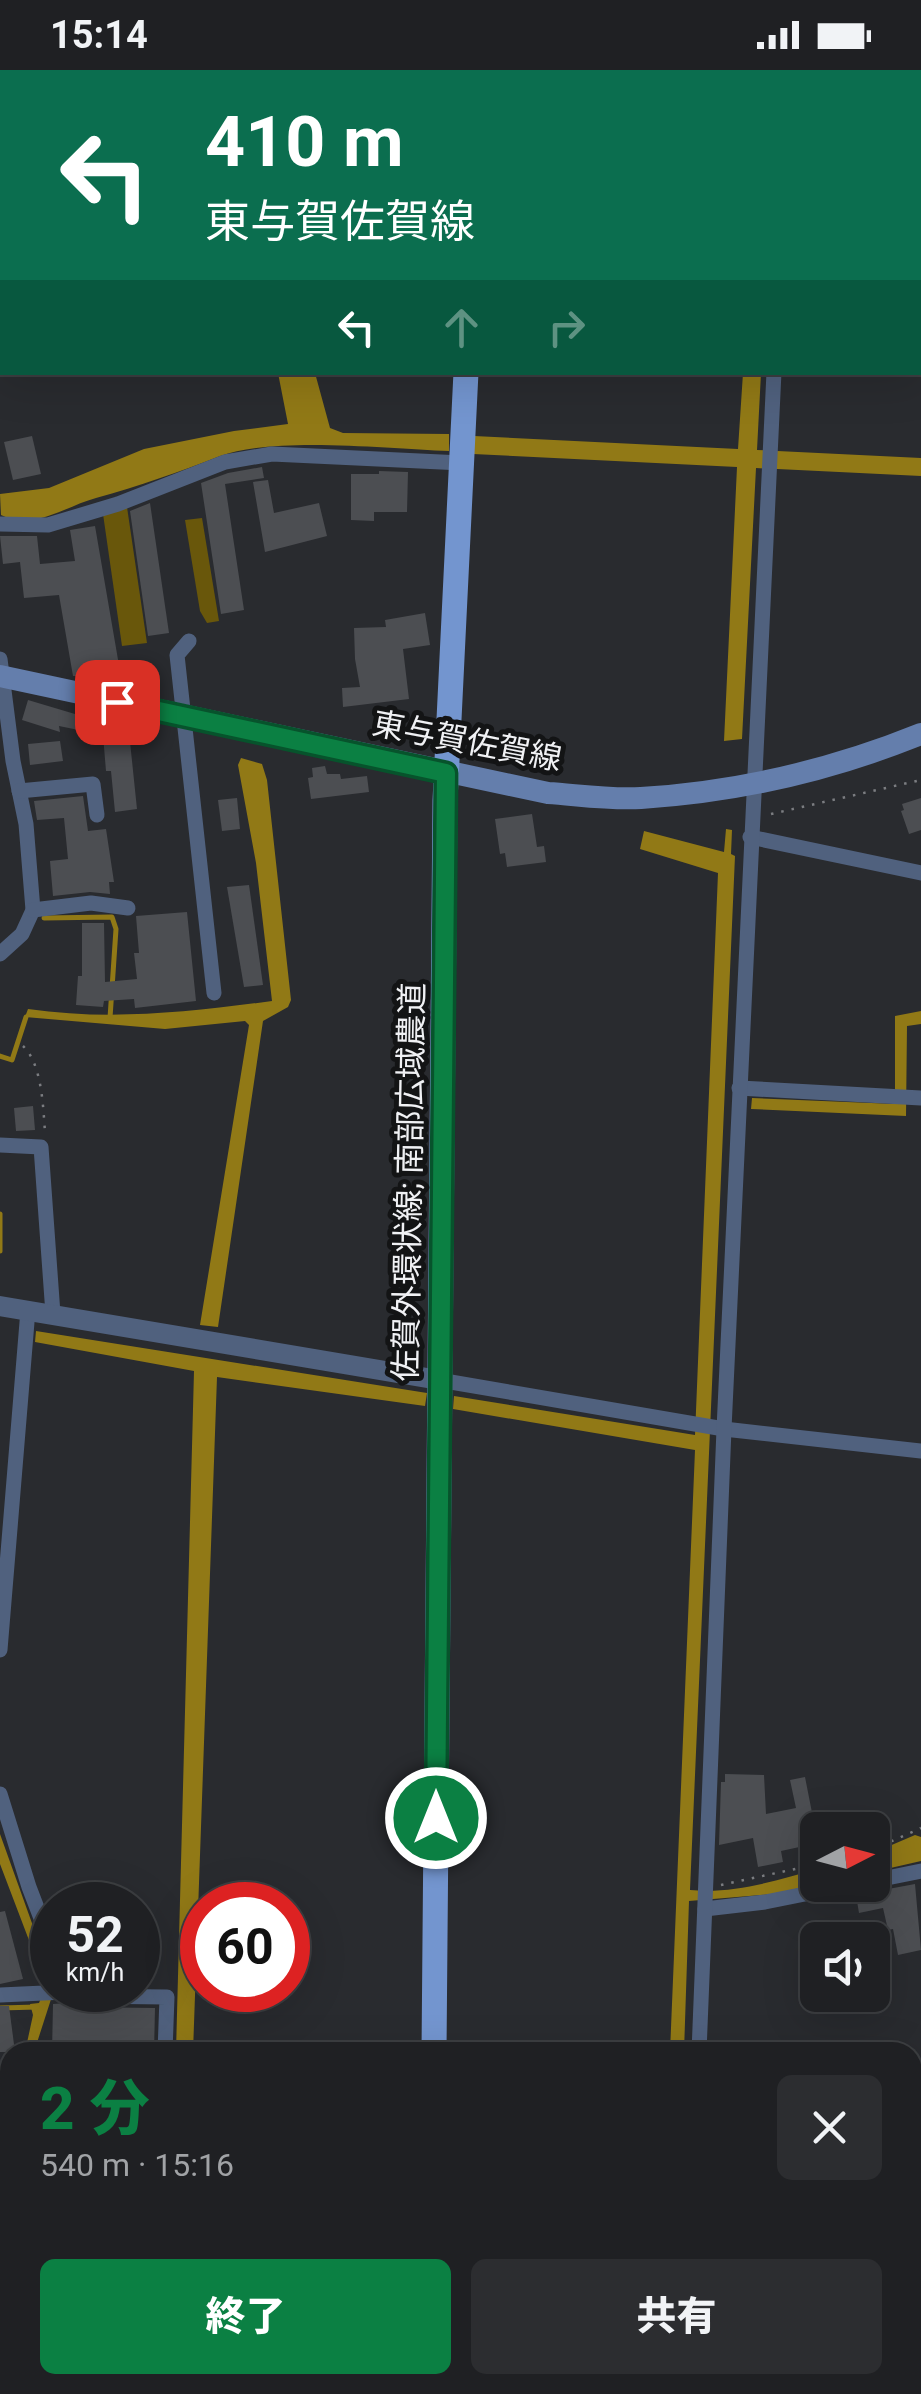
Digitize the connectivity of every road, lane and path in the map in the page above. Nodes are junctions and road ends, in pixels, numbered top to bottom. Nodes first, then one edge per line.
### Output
1 (466, 375) edge
2 (774, 375) edge
3 (462, 463) junction
4 (0, 524) edge
5 (189, 640) dead end
6 (1, 671) edge
7 (184, 716) junction
8 (921, 734) edge
9 (446, 773) junction
10 (921, 780) edge
11 (753, 784) junction
12 (19, 791) junction
13 (97, 815) dead end
14 (750, 837) junction
15 (921, 874) edge
16 (128, 908) dead end
17 (33, 910) junction
18 (0, 954) edge
19 (214, 993) dead end
20 (22, 1046) dead end
21 (739, 1088) junction
22 (918, 1098) edge
23 (0, 1145) edge
24 (42, 1148) junction
25 (0, 1306) edge
26 (28, 1310) junction
27 (53, 1314) junction
28 (439, 1380) junction
29 (719, 1429) junction
30 (921, 1451) edge
31 (0, 1650) edge
32 (0, 1794) edge
33 (921, 1828) edge
34 (890, 1842) edge
35 (800, 1868) edge
36 (921, 1871) edge
37 (890, 1877) edge
38 (706, 1888) junction
39 (30, 1890) edge
40 (800, 1895) edge
41 (705, 1909) junction
42 (30, 1993) edge
43 (0, 1995) edge
44 (160, 1996) edge
45 (165, 2042) edge
46 (434, 2042) edge
47 (699, 2042) edge

1 - 3 main road, 佐賀外環状線; 南部広域農道
2 - 11 street
3 - 4 street
3 - 9 main road, 佐賀外環状線; 南部広域農道
5 - 7 street
6 - 7 main road, 東与賀佐賀線
6 - 12 street
7 - 9 main road, 東与賀佐賀線
7 - 19 street
8 - 11 main road, 東与賀佐賀線
9 - 11 main road, 東与賀佐賀線
9 - 28 main road, 佐賀外環状線; 南部広域農道
10 - 14 path
11 - 14 street
12 - 13 street
12 - 17 street
14 - 15 street
14 - 21 street
16 - 17 street
17 - 18 street
20 - 24 path
21 - 22 street
21 - 29 street
23 - 24 street
24 - 27 street
25 - 26 street
26 - 27 street
26 - 31 street
27 - 28 street
28 - 29 street
28 - 46 main road, 佐賀外環状線; 南部広域農道
29 - 30 street
29 - 38 street
32 - 39 street
33 - 34 path
35 - 38 path
36 - 37 street
38 - 41 street
40 - 41 street
41 - 47 street
42 - 43 street
44 - 45 street

